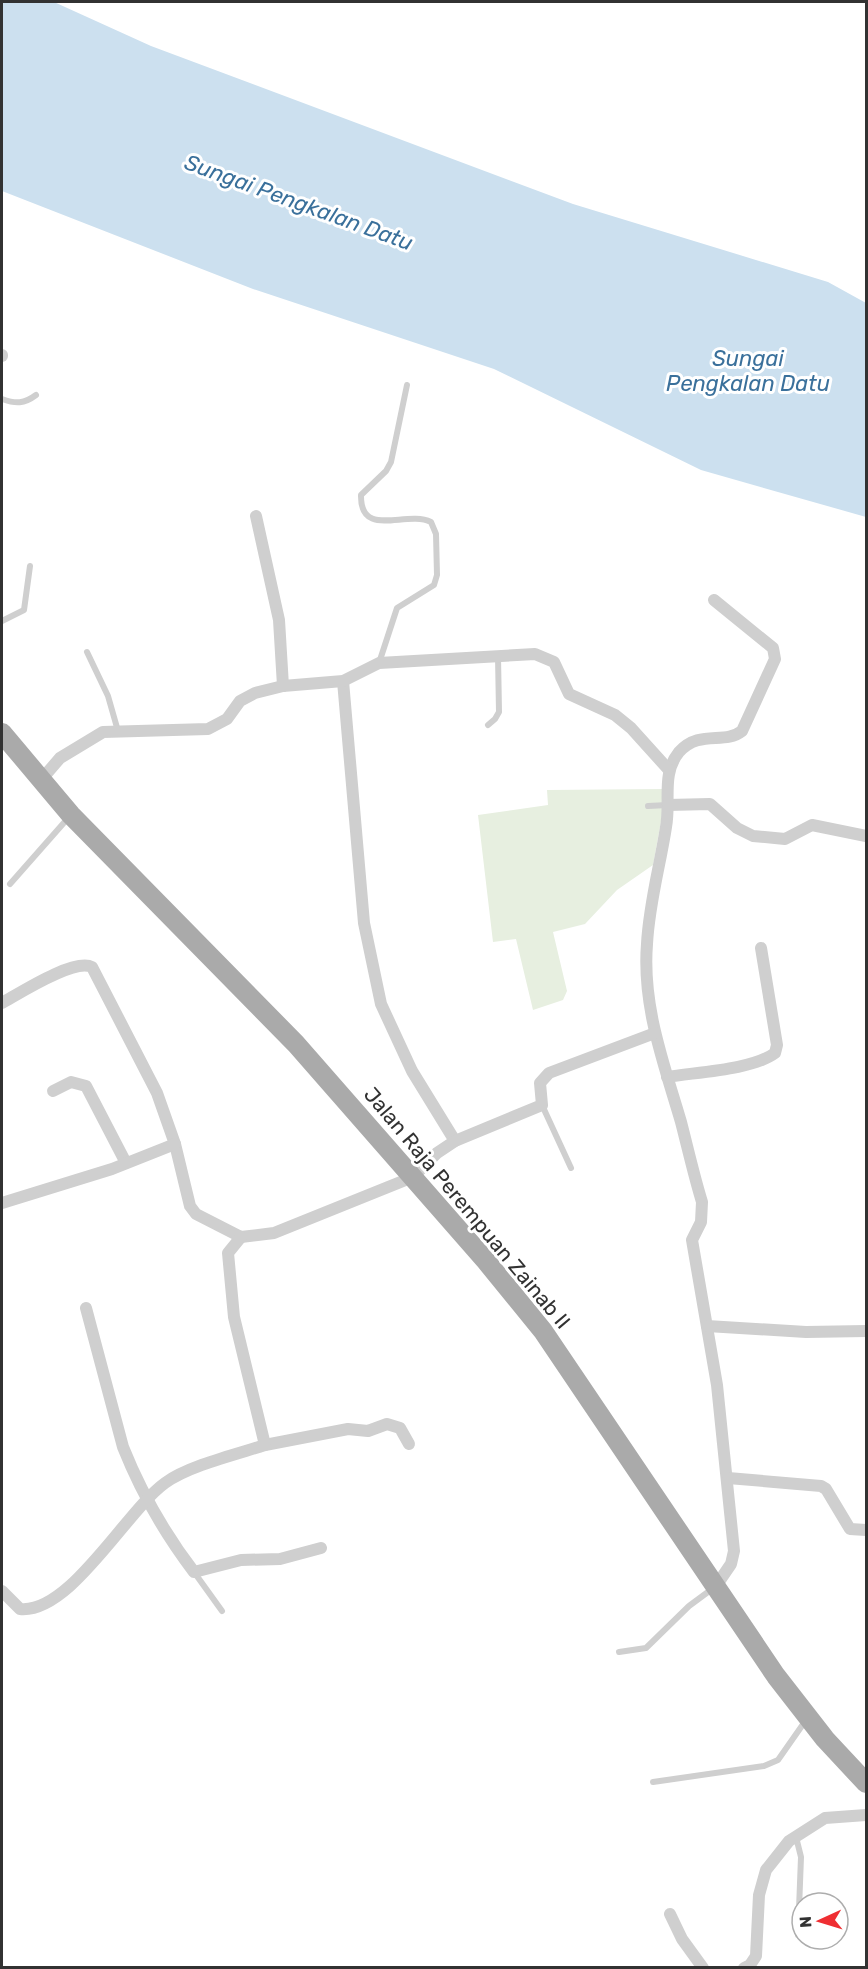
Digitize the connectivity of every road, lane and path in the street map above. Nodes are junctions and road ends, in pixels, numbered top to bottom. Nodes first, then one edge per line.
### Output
1 (407, 385) dead end
2 (36, 395) dead end
3 (2, 399) edge
4 (256, 516) dead end
5 (30, 566) dead end
6 (714, 600) dead end
7 (2, 621) edge
8 (87, 652) dead end
9 (498, 656) junction
10 (379, 663) junction
11 (343, 681) junction
12 (283, 686) junction
13 (488, 725) dead end
14 (118, 731) junction
15 (2, 733) edge
16 (668, 769) junction
17 (41, 780) junction
18 (668, 805) junction
19 (648, 806) dead end
20 (71, 815) junction
21 (867, 836) edge
22 (10, 884) dead end
23 (761, 948) dead end
24 (2, 1003) edge
25 (655, 1033) junction
26 (667, 1077) junction
27 (53, 1091) dead end
28 (542, 1105) junction
29 (455, 1141) junction
30 (175, 1144) junction
31 (126, 1163) junction
32 (571, 1168) dead end
33 (411, 1178) junction
34 (2, 1203) edge
35 (242, 1236) junction
36 (86, 1308) dead end
37 (707, 1326) junction
38 (867, 1331) edge
39 (409, 1444) dead end
40 (265, 1445) junction
41 (728, 1478) junction
42 (146, 1498) junction
43 (867, 1530) edge
44 (321, 1548) dead end
45 (194, 1572) junction
46 (716, 1586) junction
47 (2, 1591) edge
48 (222, 1611) dead end
49 (619, 1652) dead end
50 (808, 1717) junction
51 (653, 1782) dead end
52 (867, 1783) edge
53 (867, 1815) edge
54 (796, 1836) junction
55 (800, 1891) edge
56 (670, 1914) dead end
57 (703, 1968) edge
58 (744, 1968) edge

1 - 10 lane
2 - 3 lane
4 - 12 street
5 - 7 lane
6 - 16 street
8 - 14 lane
9 - 10 street
9 - 13 lane
9 - 16 street
10 - 11 street
11 - 12 street
11 - 29 street
12 - 14 street
14 - 17 street
15 - 17 main road, Jalan Raja Perempuan Zainab II
16 - 18 street
17 - 20 main road, Jalan Raja Perempuan Zainab II
18 - 19 lane
18 - 21 street
18 - 25 street
20 - 22 lane
20 - 33 main road, Jalan Raja Perempuan Zainab II
23 - 26 street
24 - 30 street
25 - 26 street
25 - 28 street
26 - 37 street
27 - 31 street
28 - 29 street
28 - 32 lane
29 - 33 street
30 - 31 street
30 - 35 street
31 - 34 street
33 - 35 street
33 - 46 main road, Jalan Raja Perempuan Zainab II
35 - 40 street
36 - 42 street
37 - 38 street
37 - 41 street
39 - 40 street
40 - 42 street
41 - 43 street
41 - 46 street
42 - 45 street
42 - 47 street
44 - 45 street
45 - 48 lane
46 - 49 lane
46 - 50 main road, Jalan Raja Perempuan Zainab II
50 - 51 lane
50 - 52 main road, Jalan Raja Perempuan Zainab II
53 - 54 street
54 - 55 lane
54 - 58 street
56 - 57 street

